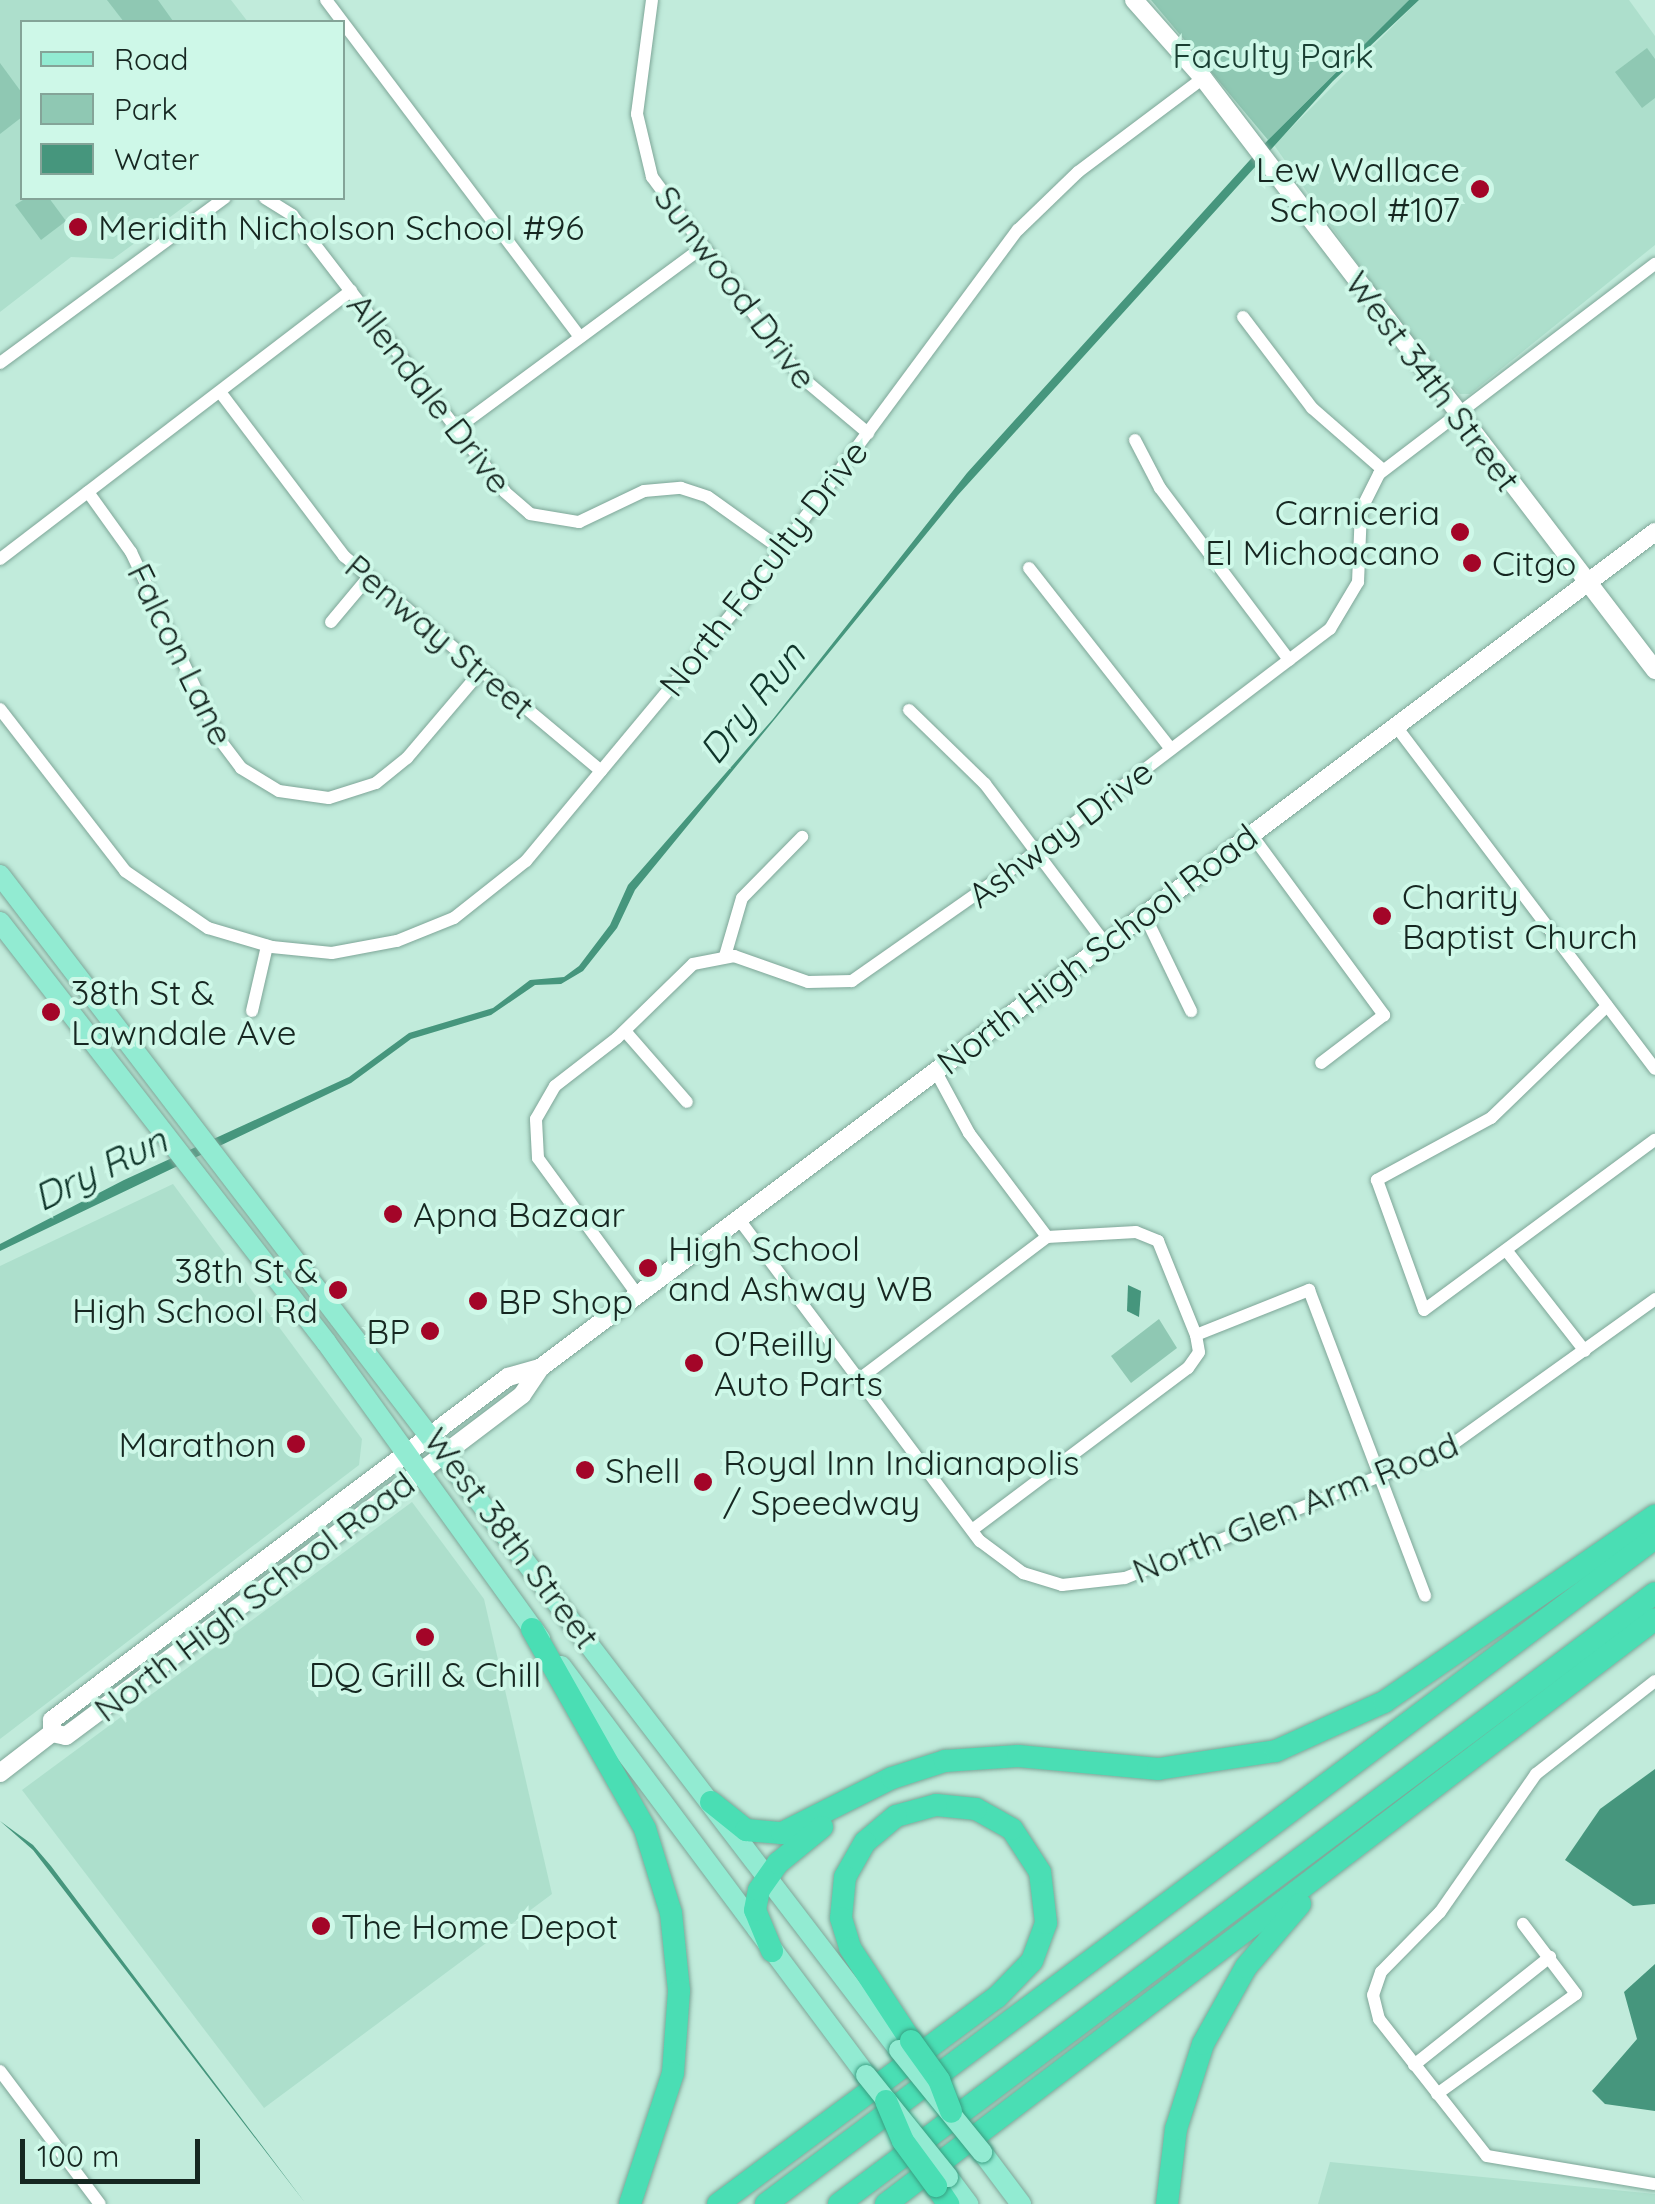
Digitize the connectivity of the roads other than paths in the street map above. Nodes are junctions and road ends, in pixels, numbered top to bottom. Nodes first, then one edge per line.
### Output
1 (326, 0) edge
2 (652, 0) edge
3 (1134, 0) edge
4 (341, 20) edge
5 (345, 25) edge
6 (1203, 78) junction
7 (221, 200) edge
8 (268, 200) edge
9 (703, 247) junction
10 (1655, 264) edge
11 (351, 291) junction
12 (1242, 317) dead end
13 (580, 338) junction
14 (0, 363) edge
15 (220, 392) junction
16 (1457, 412) junction
17 (456, 429) junction
18 (868, 433) junction
19 (1135, 440) dead end
20 (1383, 470) junction
21 (88, 492) junction
22 (1655, 532) edge
23 (782, 550) junction
24 (0, 559) edge
25 (1029, 568) dead end
26 (367, 579) junction
27 (1586, 583) junction
28 (330, 622) dead end
29 (1290, 660) junction
30 (1655, 670) edge
31 (480, 671) junction
32 (0, 709) edge
33 (909, 710) dead end
34 (1395, 726) junction
35 (1171, 749) junction
36 (601, 771) junction
37 (1250, 834) junction
38 (802, 836) dead end
39 (1036, 852) junction
40 (0, 875) edge
41 (30, 914) junction
42 (1144, 914) junction
43 (2, 930) edge
44 (1105, 943) junction
45 (267, 946) junction
46 (725, 956) junction
47 (1607, 1006) junction
48 (252, 1011) dead end
49 (1191, 1012) dead end
50 (625, 1031) junction
51 (1321, 1063) dead end
52 (1655, 1069) edge
53 (935, 1070) junction
54 (688, 1102) dead end
55 (1655, 1140) edge
56 (738, 1218) junction
57 (1047, 1237) junction
58 (1506, 1250) junction
59 (637, 1294) junction
60 (1655, 1299) edge
61 (1196, 1335) junction
62 (1585, 1351) junction
63 (540, 1368) junction
64 (858, 1380) junction
65 (432, 1434) junction
66 (408, 1452) junction
67 (446, 1452) junction
68 (420, 1473) junction
69 (1378, 1475) junction
70 (1655, 1516) edge
71 (972, 1530) junction
72 (1655, 1538) edge
73 (1655, 1593) edge
74 (1425, 1596) dead end
75 (1655, 1619) edge
76 (532, 1629) junction
77 (1655, 1681) edge
78 (52, 1733) junction
79 (0, 1773) edge
80 (850, 1800) junction
81 (710, 1802) junction
82 (1360, 1848) junction
83 (767, 1876) junction
84 (1523, 1924) dead end
85 (772, 1951) junction
86 (1550, 1957) junction
87 (905, 2046) junction
88 (1414, 2065) junction
89 (0, 2070) edge
90 (1437, 2094) junction
91 (886, 2101) joint
92 (951, 2112) joint
93 (1655, 2184) edge
94 (944, 2189) edge
95 (100, 2204) edge
96 (630, 2204) edge
97 (718, 2204) edge
98 (766, 2204) edge
99 (839, 2204) edge
100 (886, 2204) edge
101 (968, 2204) edge
102 (1021, 2204) edge
103 (1167, 2204) edge

1 - 4 street
2 - 9 street, Sunwood Drive
3 - 6 street, West 34th Street
5 - 13 street
6 - 16 street, West 34th Street
6 - 18 street, North Faculty Drive
7 - 14 street
8 - 11 street, Allendale Drive
9 - 13 street
9 - 18 street, Sunwood Drive
10 - 16 street, Ashway Drive
11 - 15 street
11 - 17 street, Allendale Drive
12 - 20 street
13 - 17 street
15 - 21 street
15 - 26 street, Penway Street
16 - 20 street, Ashway Drive
16 - 27 street, West 34th Street
17 - 23 street, Allendale Drive
18 - 23 street, North Faculty Drive
19 - 29 street
20 - 29 street, Ashway Drive
21 - 24 street
21 - 31 street, Falcon Lane
22 - 27 street, North High School Road
23 - 36 street, North Faculty Drive
25 - 35 street
26 - 28 street
26 - 31 street, Penway Street
27 - 30 street, West 34th Street
27 - 34 street, North High School Road
29 - 35 street, Ashway Drive
31 - 36 street, Penway Street
32 - 45 street, North Faculty Drive
33 - 39 street
34 - 37 street, North High School Road
34 - 47 street
35 - 39 street, Ashway Drive
36 - 45 street, North Faculty Drive
37 - 42 street, North High School Road
37 - 51 street
38 - 46 street
39 - 44 street
39 - 46 street, Ashway Drive
40 - 41 main road, West 38th Street
41 - 43 street
41 - 65 main road, West 38th Street
42 - 44 street, North High School Road
42 - 49 street
43 - 66 main road, West 38th Street
44 - 53 street, North High School Road
45 - 48 street
46 - 50 street
47 - 52 street
47 - 58 street
50 - 54 street
50 - 59 street
53 - 56 street, North High School Road
53 - 57 street
55 - 58 street
56 - 59 street, North High School Road
56 - 64 street
57 - 61 street
57 - 64 street
58 - 62 street
59 - 63 street, North High School Road
60 - 62 street, North Glen Arm Road
61 - 69 street
61 - 71 street
62 - 69 street, North Glen Arm Road
63 - 65 street, North High School Road
63 - 67 street, North High School Road
64 - 71 street
65 - 66 street, North High School Road
65 - 67 main road, West 38th Street
66 - 68 main road, West 38th Street
66 - 78 street, North High School Road
67 - 68 street, North High School Road
67 - 81 main road, West 38th Street
68 - 76 main road, West 38th Street
68 - 78 street, North High School Road
69 - 71 street, North Glen Arm Road
69 - 74 street
70 - 80 highway
72 - 98 highway
73 - 99 highway
75 - 82 highway
76 - 85 main road, West 38th Street
76 - 96 highway
77 - 88 street
78 - 79 street, North High School Road
80 - 81 highway
80 - 83 highway
81 - 83 main road, West 38th Street
82 - 100 highway
82 - 103 highway
83 - 85 highway
83 - 87 main road, West 38th Street
84 - 86 street
85 - 91 main road, West 38th Street, bridge
86 - 88 street
86 - 90 street
87 - 92 highway, bridge
87 - 97 highway
88 - 90 street
89 - 95 street
90 - 93 street
91 - 94 highway, bridge
92 - 102 main road, bridge
94 - 101 main road

